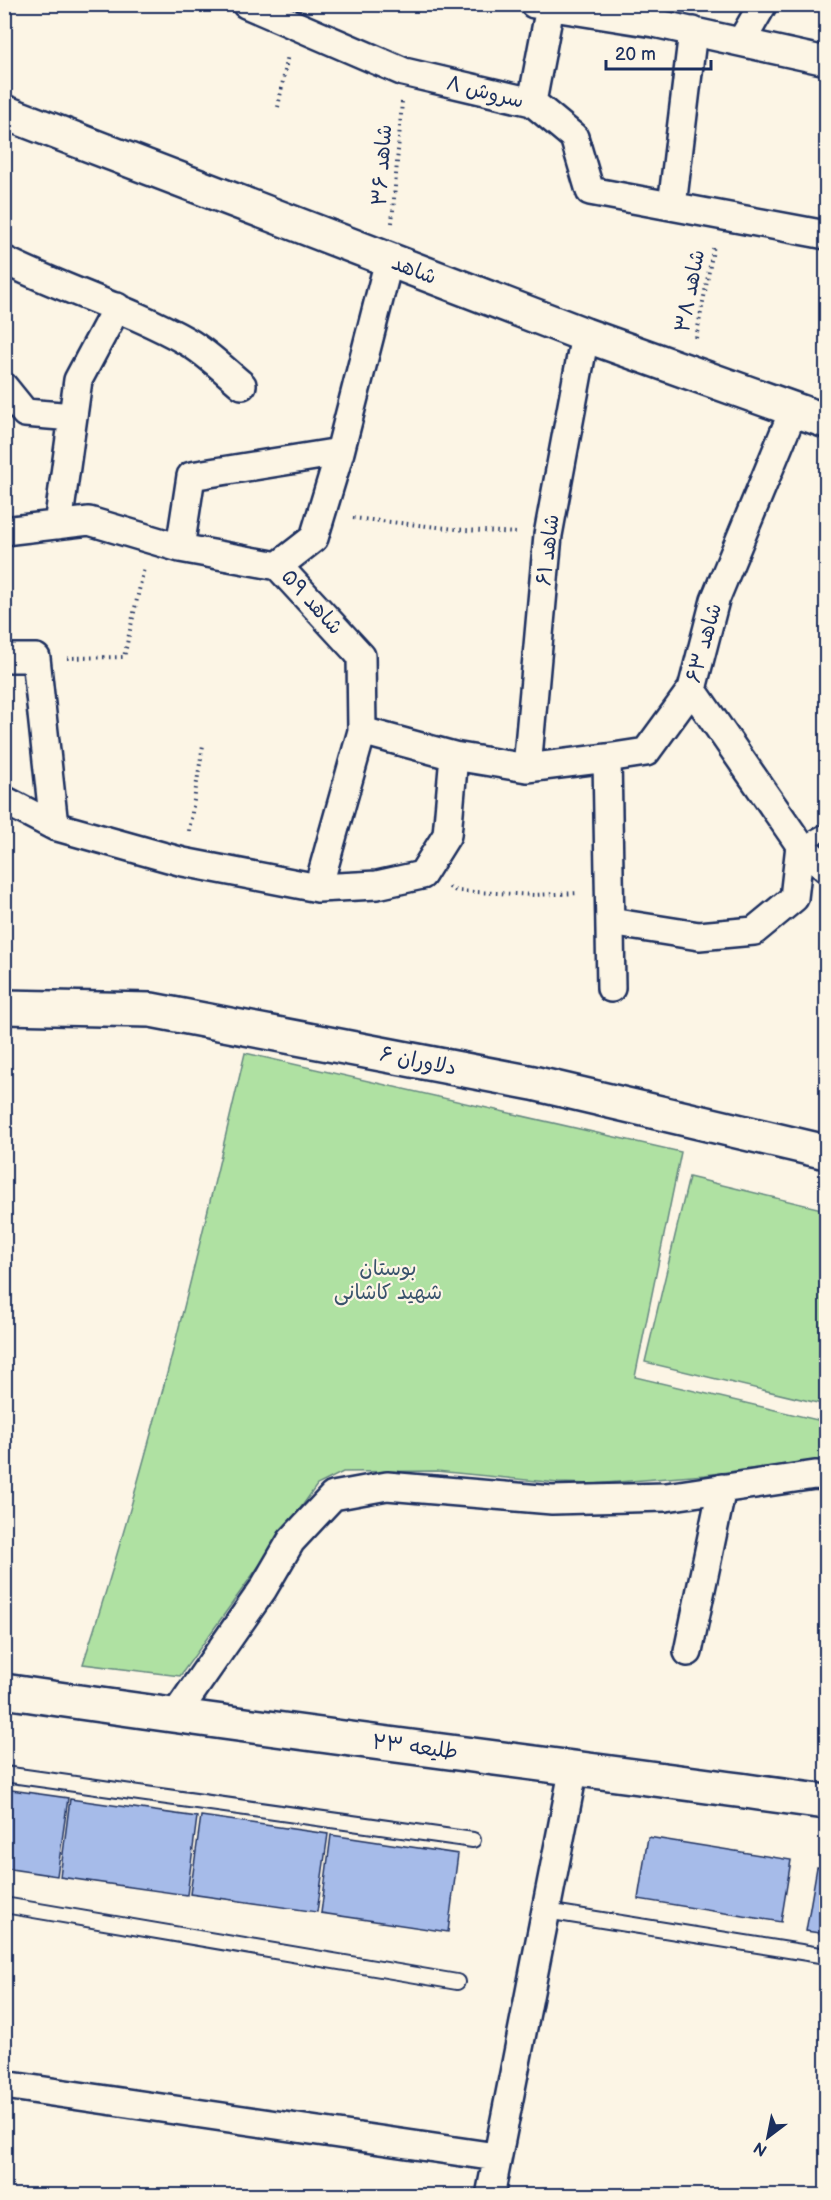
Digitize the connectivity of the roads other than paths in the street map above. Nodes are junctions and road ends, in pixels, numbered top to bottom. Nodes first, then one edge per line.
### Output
1 (246, 4) edge
2 (763, 4) edge
3 (542, 6) edge
4 (656, 14) edge
5 (693, 31) junction
6 (741, 42) junction
7 (826, 61) edge
8 (532, 102) junction
9 (4, 112) edge
10 (672, 206) junction
11 (826, 235) edge
12 (4, 260) edge
13 (390, 260) junction
14 (117, 307) junction
15 (585, 335) junction
16 (242, 385) dead end
17 (4, 387) edge
18 (794, 410) junction
19 (73, 417) junction
20 (826, 421) edge
21 (340, 452) junction
22 (58, 525) junction
23 (4, 531) edge
24 (180, 548) junction
25 (278, 566) junction
26 (9, 658) dead end
27 (692, 690) junction
28 (362, 731) junction
29 (454, 756) junction
30 (607, 758) junction
31 (527, 768) junction
32 (4, 800) edge
33 (54, 826) junction
34 (826, 831) edge
35 (800, 845) junction
36 (826, 868) edge
37 (318, 888) junction
38 (610, 922) junction
39 (611, 988) dead end
40 (4, 1006) edge
41 (826, 1152) edge
42 (826, 1476) edge
43 (722, 1488) junction
44 (688, 1652) dead end
45 (4, 1691) edge
46 (174, 1716) junction
47 (574, 1767) junction
48 (4, 1774) edge
49 (826, 1802) edge
50 (472, 1840) dead end
51 (4, 1905) edge
52 (546, 1911) junction
53 (826, 1956) edge
54 (457, 1982) dead end
55 (4, 2085) edge
56 (496, 2157) junction
57 (490, 2196) edge

1 - 8 street, سروش ۸
2 - 6 street
3 - 4 street
3 - 8 street
4 - 5 street
5 - 6 street
5 - 10 street
6 - 7 street
8 - 10 street, سروش ۸
9 - 13 main road, شاهد
10 - 11 street, سروش ۸
12 - 14 street
13 - 15 main road, شاهد
13 - 21 street, شاهد ۵۹
14 - 16 street
14 - 19 street
15 - 18 main road, شاهد
15 - 31 street, شاهد ۶۱
17 - 19 street
18 - 20 main road, شاهد
18 - 27 street, شاهد ۶۳
19 - 22 street
21 - 24 street
21 - 25 street, شاهد ۵۹
22 - 23 street
22 - 24 street
24 - 25 street
25 - 28 street, شاهد ۵۹
26 - 33 street
27 - 30 street, شاهد ۶۳
27 - 35 street
28 - 29 street, شاهد ۶۳
28 - 37 street, شاهد ۵۹
29 - 31 street, شاهد ۶۳
29 - 37 street
30 - 31 street, شاهد ۶۳
30 - 38 street
32 - 33 street
33 - 37 street
34 - 35 lane
35 - 36 street
35 - 38 street
38 - 39 street
40 - 41 main road, دلاوران ۶
42 - 43 street
43 - 44 street
43 - 46 street
45 - 46 main road, طلیعه ۲۳
46 - 47 main road, طلیعه ۲۳
47 - 49 main road, طلیعه ۲۳
47 - 52 street
48 - 50 lane
51 - 54 lane
52 - 53 lane
52 - 56 street
55 - 56 street
56 - 57 street

